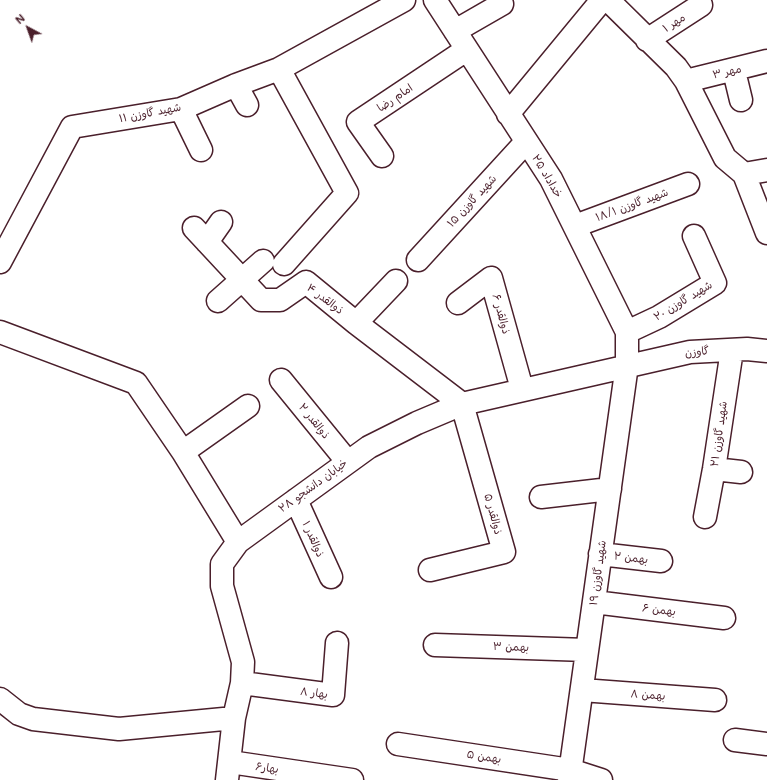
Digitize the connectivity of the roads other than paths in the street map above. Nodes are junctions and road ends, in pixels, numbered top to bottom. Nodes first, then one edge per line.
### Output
1 (404, 0) edge
2 (435, 0) edge
3 (602, 0) edge
4 (608, 0) edge
5 (502, 4) dead end
6 (701, 5) dead end
7 (455, 31) junction
8 (648, 40) junction
9 (466, 50) junction
10 (767, 62) edge
11 (279, 69) junction
12 (734, 71) junction
13 (686, 81) junction
14 (236, 85) junction
15 (741, 100) dead end
16 (247, 105) dead end
17 (181, 109) junction
18 (508, 114) junction
19 (526, 142) junction
20 (201, 150) dead end
21 (382, 156) dead end
22 (767, 170) edge
23 (744, 174) junction
24 (688, 184) dead end
25 (221, 222) dead end
26 (575, 226) junction
27 (767, 233) edge
28 (694, 236) dead end
29 (418, 260) dead end
30 (263, 261) dead end
31 (0, 262) edge
32 (284, 264) dead end
33 (243, 280) junction
34 (396, 281) dead end
35 (218, 301) dead end
36 (458, 303) dead end
37 (356, 323) junction
38 (0, 332) edge
39 (627, 332) junction
40 (732, 350) junction
41 (767, 351) edge
42 (627, 365) junction
43 (281, 380) dead end
44 (522, 389) junction
45 (462, 404) junction
46 (248, 406) dead end
47 (183, 452) junction
48 (347, 462) junction
49 (714, 469) junction
50 (741, 472) dead end
51 (610, 489) junction
52 (541, 497) dead end
53 (296, 500) junction
54 (705, 517) dead end
55 (238, 542) junction
56 (600, 554) junction
57 (662, 561) dead end
58 (430, 570) dead end
59 (331, 577) dead end
60 (594, 602) junction
61 (724, 618) dead end
62 (337, 643) dead end
63 (435, 645) dead end
64 (587, 650) junction
65 (242, 684) junction
66 (582, 690) junction
67 (0, 699) edge
68 (715, 700) dead end
69 (234, 718) junction
70 (735, 740) dead end
71 (398, 744) dead end
72 (767, 744) edge
73 (229, 771) edge
74 (570, 775) edge
75 (352, 780) edge
76 (601, 780) edge

1 - 11 street, شهید گاوزن ۱۱
2 - 7 street, خداداد ۲۵
3 - 18 street
4 - 8 street
5 - 7 street
6 - 8 street, مهر ۱
7 - 9 street, خداداد ۲۵
8 - 13 street
9 - 18 street, خداداد ۲۵
9 - 21 street, امام رضا
10 - 12 street, مهر ۳
11 - 14 street, شهید گاوزن ۱۱
11 - 32 street
12 - 13 street, مهر ۳
12 - 15 street
13 - 23 street
14 - 16 street
14 - 17 street, شهید گاوزن ۱۱
17 - 20 street
17 - 31 street, شهید گاوزن ۱۱
18 - 19 street, خداداد ۲۵
19 - 26 street, خداداد ۲۵
19 - 29 street, شهید گاوزن ۱۵
22 - 23 street
23 - 27 street
24 - 26 street, شهید گاوزن ۱۸/۱
25 - 33 street, ذوالقدر ۴
26 - 39 street, خداداد ۲۵
28 - 39 street, شهید گاوزن ۲۰
30 - 33 street
33 - 35 street
33 - 37 street, ذوالقدر ۴
34 - 37 street
36 - 44 street, ذوالقدر ۶
37 - 45 street, ذوالقدر ۴
38 - 47 street
39 - 42 street, خداداد ۲۵
40 - 41 street, گاوزن
40 - 42 street, گاوزن
40 - 49 street, شهید گاوزن ۲۱
42 - 44 street, خیابان دانشجو ۲۸
42 - 51 street, شهید گاوزن ۱۹
43 - 48 street, ذوالقدر ۲
44 - 45 street, خیابان دانشجو ۲۸
45 - 48 street, خیابان دانشجو ۲۸
45 - 58 street, ذوالقدر ۵
46 - 47 street
47 - 55 street
48 - 53 street, خیابان دانشجو ۲۸
49 - 50 street
49 - 54 street, شهید گاوزن ۲۱
51 - 52 street
51 - 56 street, شهید گاوزن ۱۹
53 - 55 street, خیابان دانشجو ۲۸
53 - 59 street, ذوالقدر ۱
55 - 65 street, خیابان دانشجو ۲۸
56 - 57 street, بهمن ۲
56 - 60 street, شهید گاوزن ۱۹
60 - 61 street, بهمن ۶
60 - 64 street, شهید گاوزن ۱۹
62 - 65 street, بهار ۸
63 - 64 street, بهمن ۳
64 - 66 street, شهید گاوزن ۱۹
65 - 69 street, خیابان دانشجو ۲۸
66 - 68 street, بهمن ۸
66 - 74 street, شهید گاوزن ۱۹
67 - 69 street
69 - 73 street, خیابان دانشجو ۲۸
70 - 72 street
71 - 74 street, بهمن ۵
73 - 75 street, بهار۶
74 - 76 street, بهمن ۵

